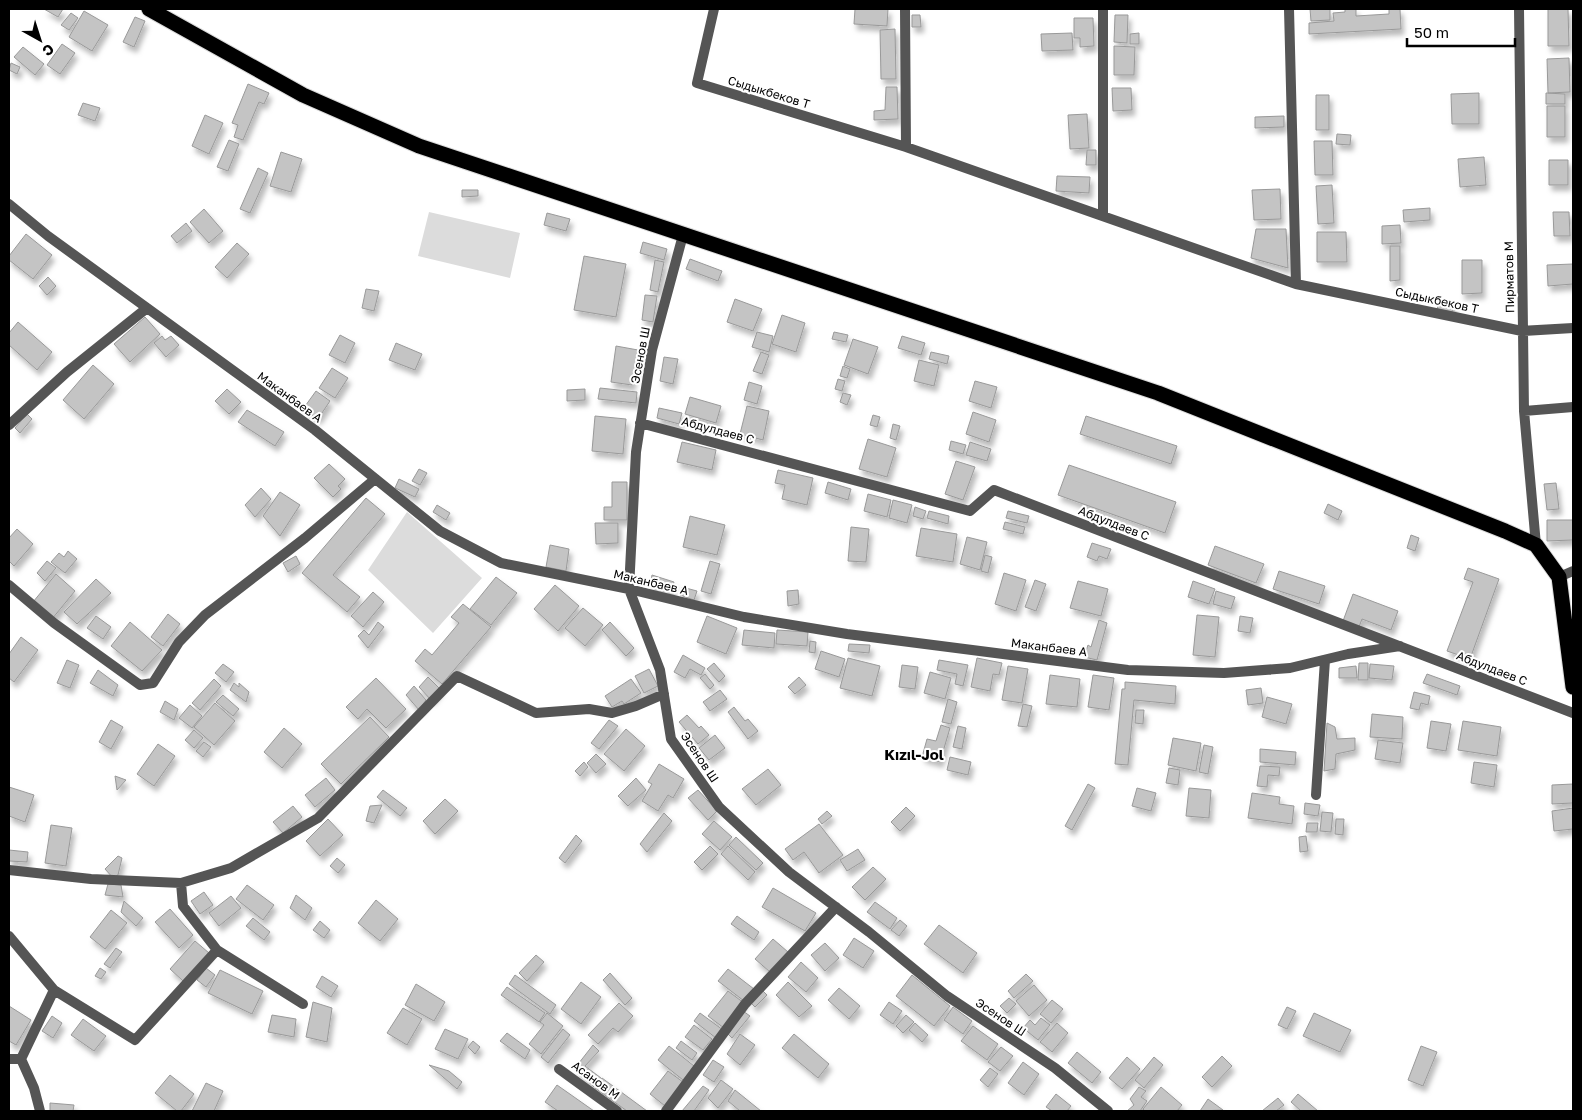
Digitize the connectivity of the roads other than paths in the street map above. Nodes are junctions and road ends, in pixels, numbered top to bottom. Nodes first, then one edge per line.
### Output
1 (149, 9) edge
2 (714, 9) edge
3 (905, 9) edge
4 (1103, 9) edge
5 (1289, 9) edge
6 (1519, 9) edge
7 (906, 147) junction
8 (9, 204) edge
9 (1103, 215) junction
10 (683, 235) junction
11 (1296, 284) junction
12 (147, 308) junction
13 (1573, 328) edge
14 (1522, 331) junction
15 (1573, 407) edge
16 (1524, 411) junction
17 (640, 423) junction
18 (9, 425) edge
19 (375, 479) junction
20 (1536, 545) junction
21 (1573, 571) edge
22 (1559, 577) junction
23 (9, 585) edge
24 (629, 589) junction
25 (1400, 646) junction
26 (1325, 660) junction
27 (1573, 687) edge
28 (664, 694) junction
29 (1573, 713) edge
30 (1316, 795) dead end
31 (9, 870) edge
32 (182, 883) junction
33 (836, 907) junction
34 (9, 936) edge
35 (217, 950) junction
36 (54, 990) junction
37 (303, 1004) dead end
38 (9, 1059) edge
39 (21, 1059) junction
40 (559, 1069) dead end
41 (40, 1111) edge
42 (617, 1111) edge
43 (666, 1111) edge
44 (1108, 1111) edge

1 - 10 highway
2 - 7 street, Сыдыкбеков Т
3 - 7 street
4 - 9 street
5 - 11 street
6 - 14 street, Пирматов М
7 - 9 street, Сыдыкбеков Т
8 - 12 street, Маканбаев А
9 - 11 street, Сыдыкбеков Т
10 - 17 street, Эсенов Ш
10 - 20 highway
11 - 14 street, Сыдыкбеков Т
12 - 18 street
12 - 19 street, Маканбаев А
13 - 14 street, Сыдыкбеков Т
14 - 16 street, Пирматов М
15 - 16 street
16 - 20 street, Пирматов М
17 - 24 street, Эсенов Ш
17 - 25 street, Абдулдаев С
19 - 23 street
19 - 24 street, Маканбаев А
20 - 22 highway
21 - 22 street
22 - 27 highway
24 - 26 street, Маканбаев А
24 - 28 street, Эсенов Ш
25 - 26 street, Маканбаев А
25 - 29 street, Абдулдаев С
26 - 30 street
28 - 32 street
28 - 33 street, Эсенов Ш
31 - 32 street
32 - 35 street
33 - 43 street
33 - 44 street, Эсенов Ш
34 - 36 street
35 - 36 street
35 - 37 street
36 - 39 street
38 - 39 street
39 - 41 street
40 - 42 street, Асанов М

